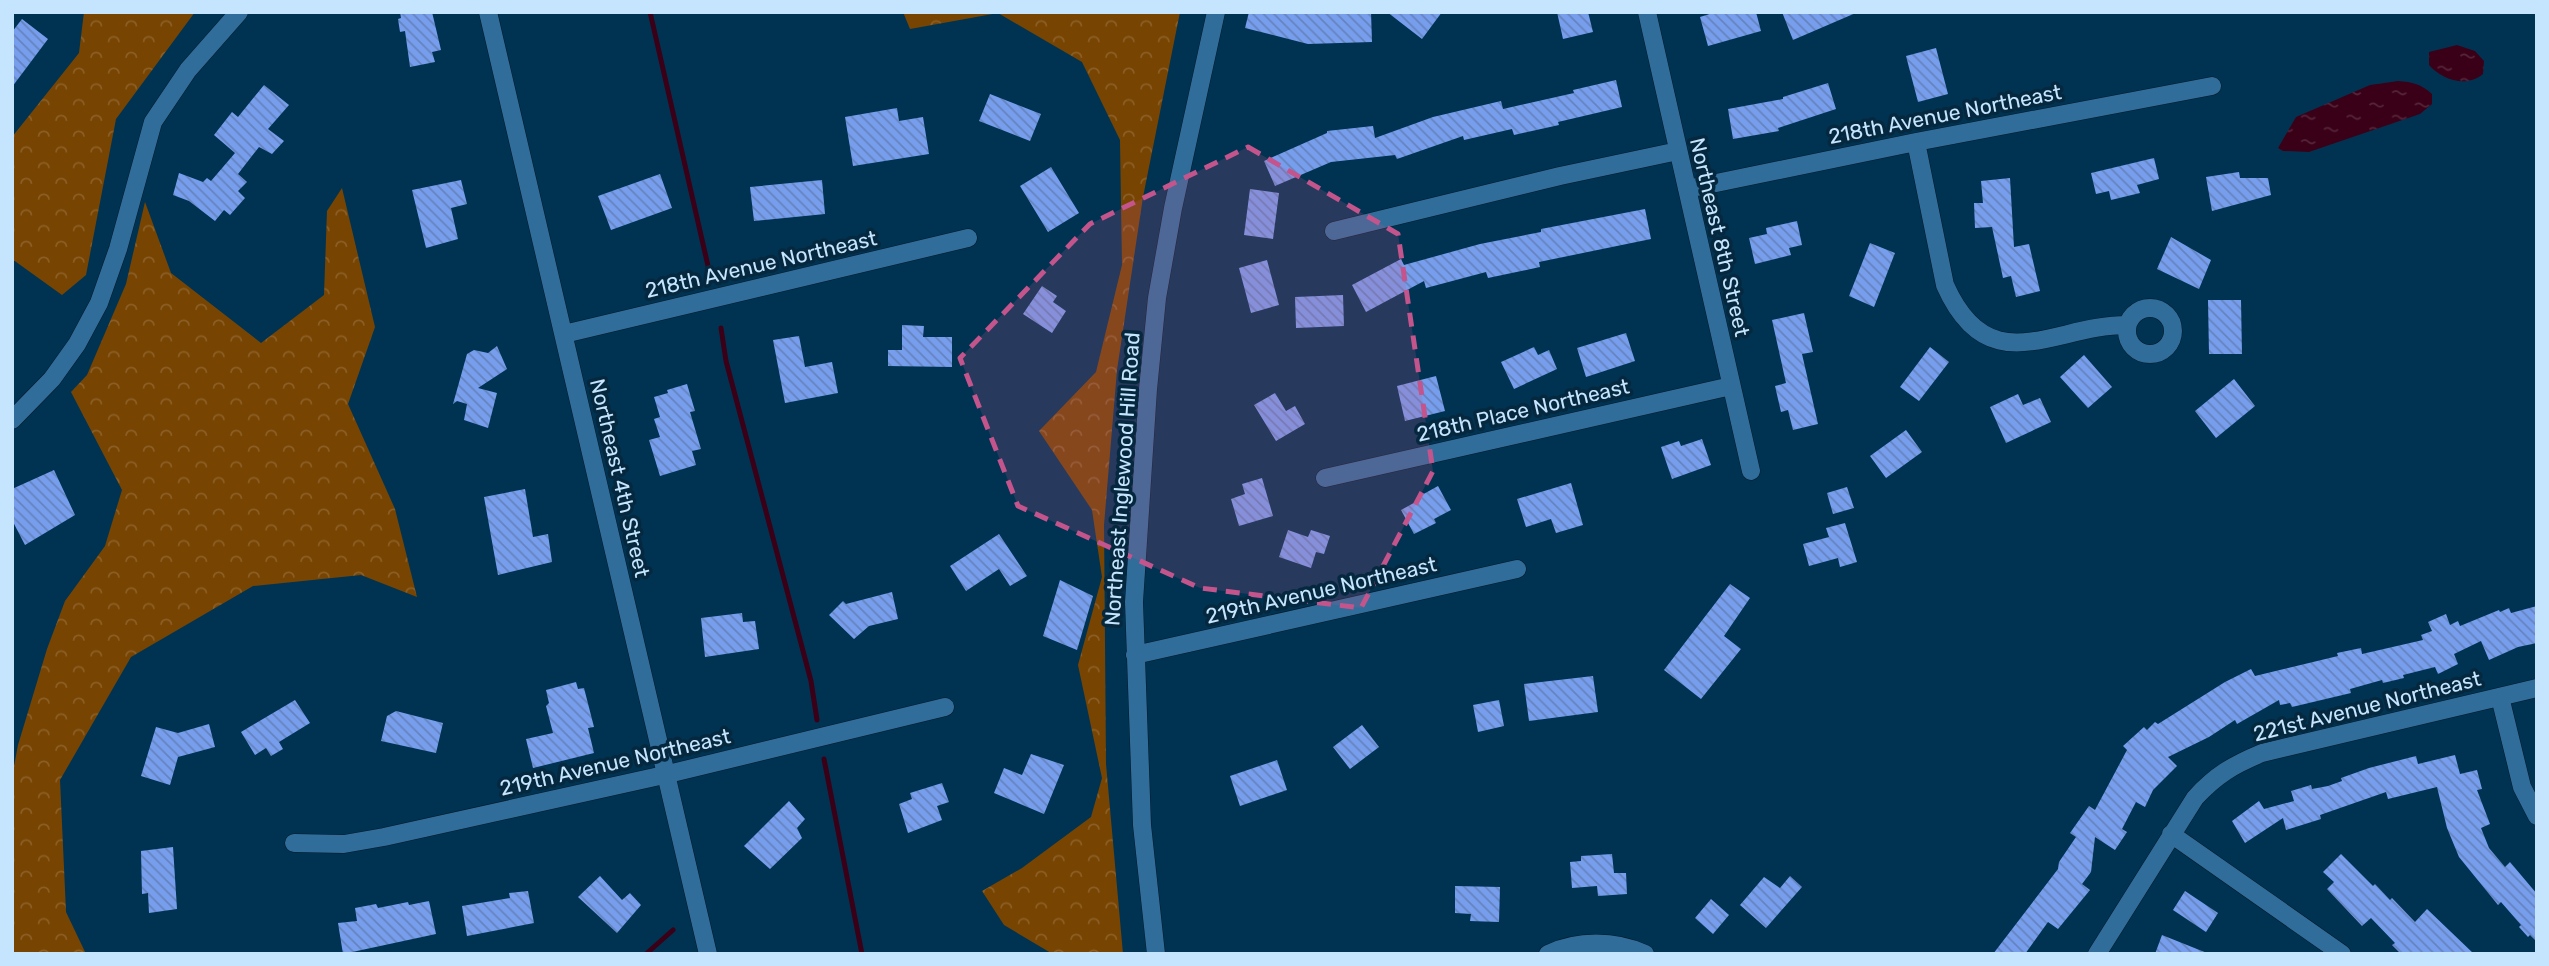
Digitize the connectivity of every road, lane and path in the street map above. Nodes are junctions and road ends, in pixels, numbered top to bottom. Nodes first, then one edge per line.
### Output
1 (239, 12) edge
2 (488, 12) edge
3 (1216, 12) edge
4 (1647, 12) edge
5 (2212, 86) dead end
6 (1916, 142) junction
7 (1678, 151) junction
8 (1687, 189) junction
9 (1334, 230) dead end
10 (968, 238) dead end
11 (2127, 325) dead end
12 (564, 334) junction
13 (1731, 386) junction
14 (12, 420) edge
15 (1751, 471) dead end
16 (1325, 478) dead end
17 (1517, 569) dead end
18 (1135, 654) junction
19 (2537, 688) edge
20 (2500, 697) junction
21 (944, 707) dead end
22 (664, 775) junction
23 (2537, 816) edge
24 (2171, 834) junction
25 (294, 843) dead end
26 (708, 954) edge
27 (1156, 954) edge
28 (1548, 954) edge
29 (1645, 954) edge
30 (2097, 954) edge
31 (2342, 954) edge

1 - 14 street
2 - 12 street, Northeast 4th Street
3 - 18 street, Northeast Inglewood Hill Road
4 - 7 street, Northeast 8th Street
5 - 6 street, 218th Avenue Northeast
6 - 8 street, 218th Avenue Northeast
6 - 11 street
7 - 8 street, Northeast 8th Street
7 - 9 street
8 - 13 street, Northeast 8th Street
10 - 12 street, 218th Avenue Northeast
12 - 22 street, Northeast 4th Street
13 - 15 street, Northeast 8th Street
13 - 16 street, 218th Place Northeast
17 - 18 street, 219th Avenue Northeast
18 - 27 street, Northeast Inglewood Hill Road
19 - 20 street, 221st Avenue Northeast
20 - 23 street
20 - 24 street, 221st Avenue Northeast
21 - 22 street, 219th Avenue Northeast
22 - 25 street, 219th Avenue Northeast
22 - 26 street, Northeast 4th Street
24 - 30 street, 221st Avenue Northeast
24 - 31 street
28 - 29 street

